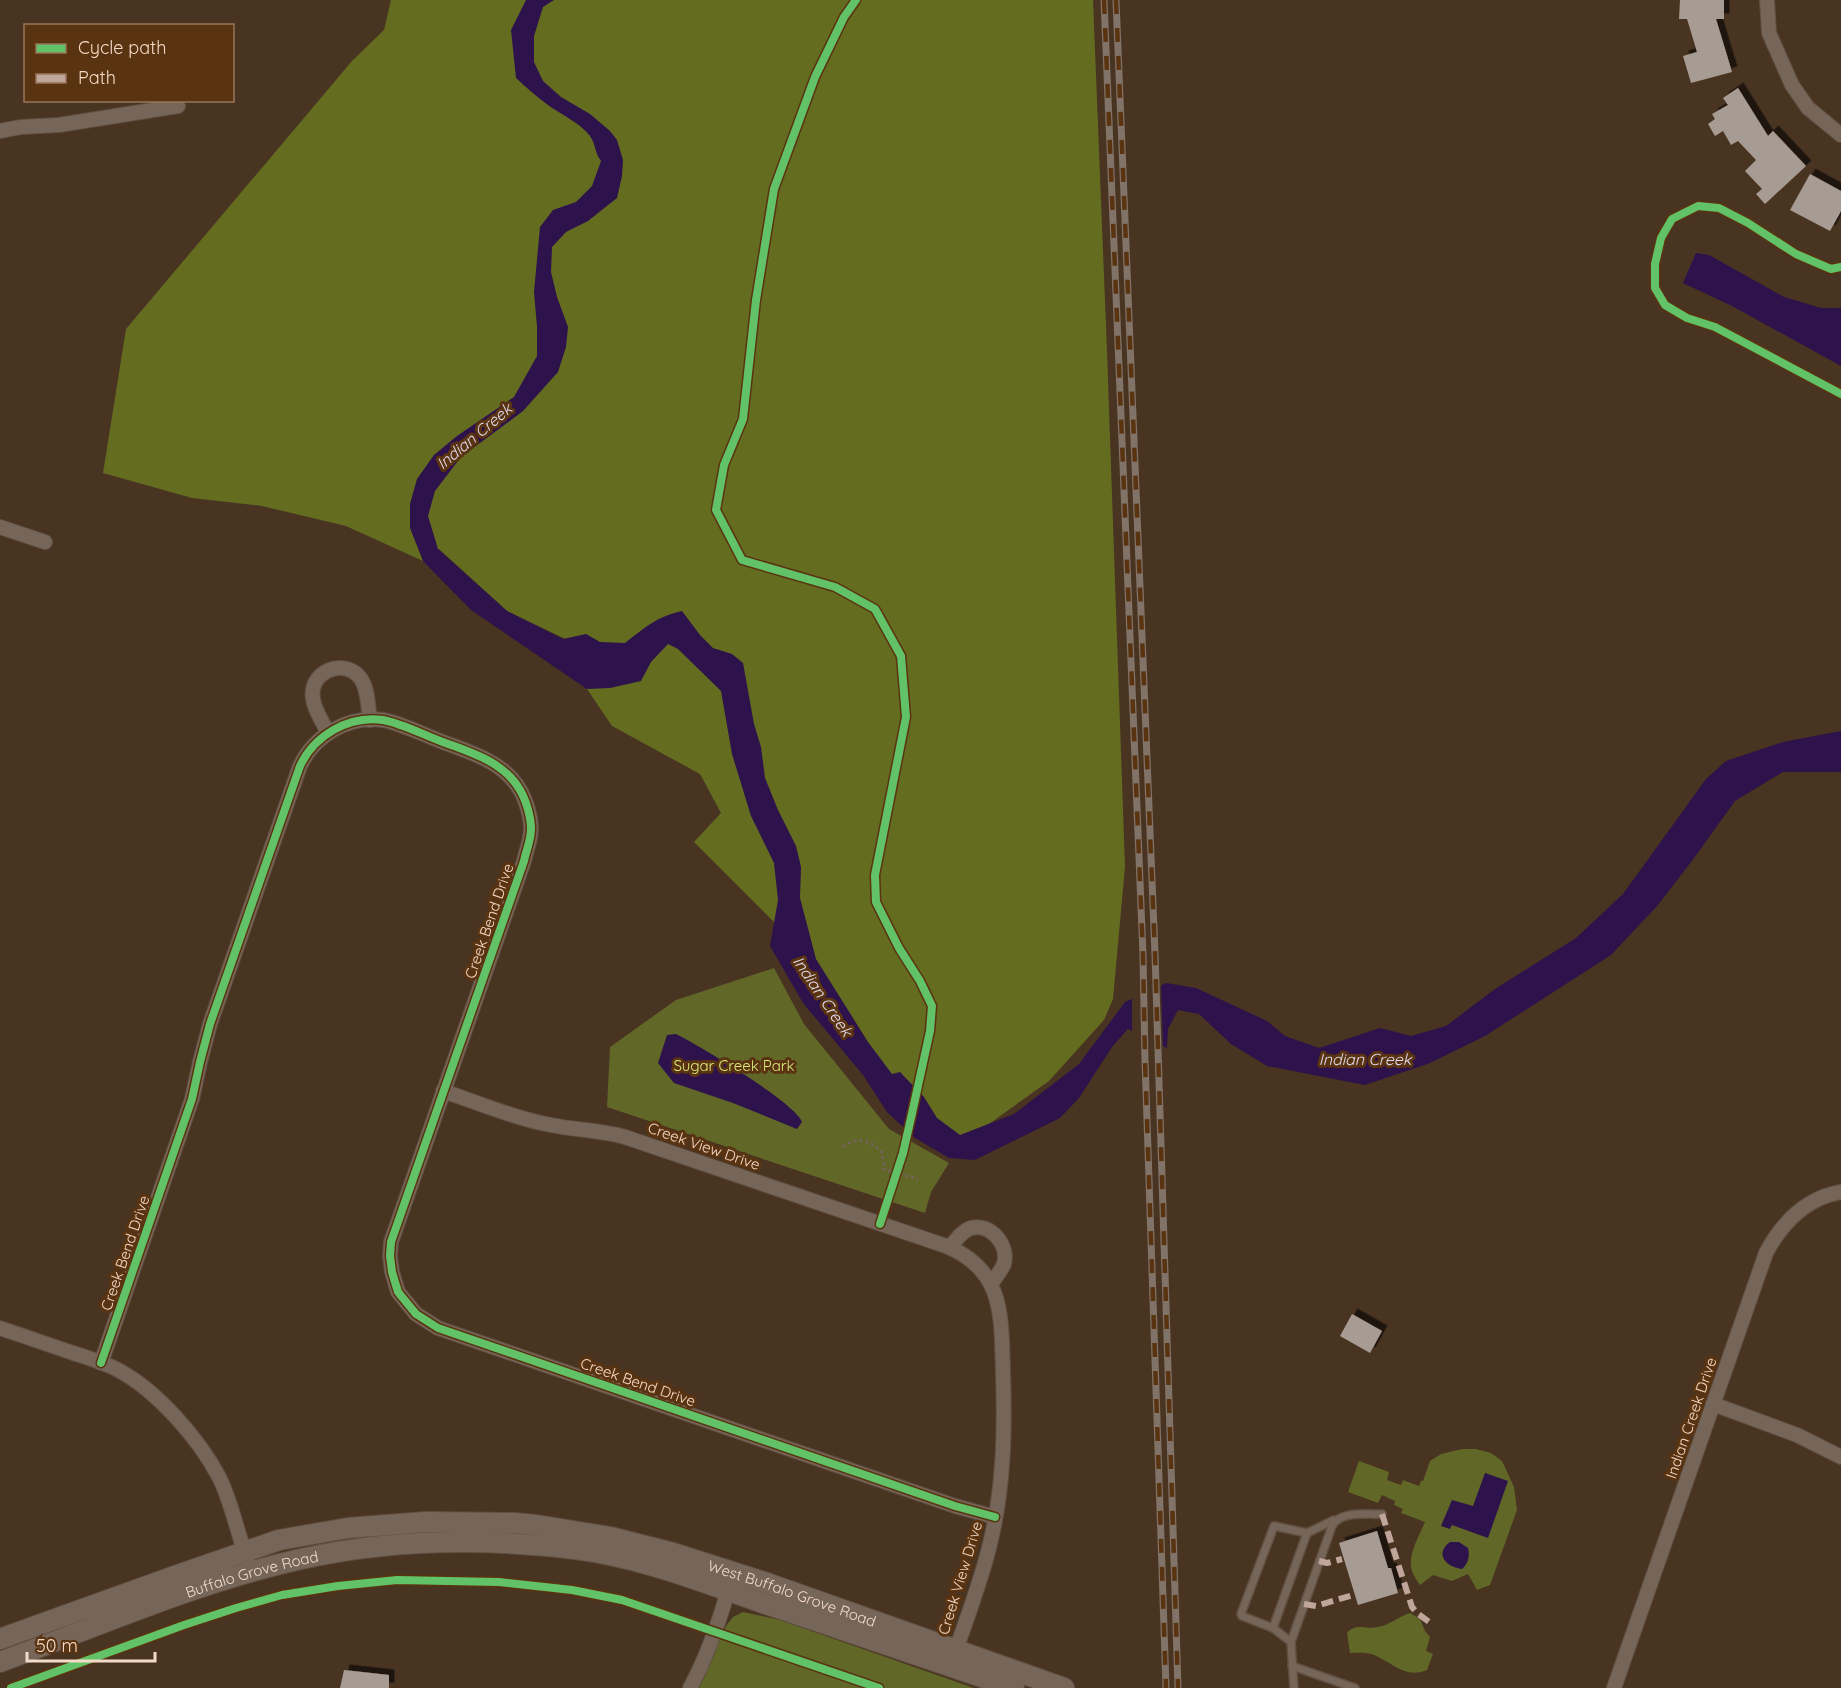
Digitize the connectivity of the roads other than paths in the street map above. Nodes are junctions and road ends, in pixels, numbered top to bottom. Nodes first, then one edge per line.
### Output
1 (1767, 0) edge
2 (178, 106) dead end
3 (0, 131) edge
4 (1841, 135) edge
5 (0, 527) edge
6 (45, 542) dead end
7 (370, 720) junction
8 (328, 733) junction
9 (443, 1091) junction
10 (1841, 1192) edge
11 (950, 1247) junction
12 (991, 1284) junction
13 (0, 1328) edge
14 (101, 1363) junction
15 (1713, 1404) junction
16 (1841, 1457) edge
17 (1382, 1514) dead end
18 (995, 1517) junction
19 (1336, 1519) junction
20 (514, 1523) joint
21 (1307, 1533) junction
22 (515, 1544) joint
23 (244, 1552) junction
24 (252, 1571) junction
25 (728, 1591) junction
26 (1273, 1628) junction
27 (0, 1639) edge
28 (1291, 1642) junction
29 (953, 1658) junction
30 (0, 1662) edge
31 (1292, 1666) junction
32 (690, 1688) edge
33 (1014, 1688) edge
34 (1064, 1688) edge
35 (1294, 1688) edge
36 (1355, 1688) edge
37 (1614, 1688) edge

1 - 4 street
2 - 3 street
5 - 6 street
7 - 8 street, Creek Bend Drive
7 - 8 street
7 - 9 street, Creek Bend Drive
8 - 14 street, Creek Bend Drive
9 - 11 street, Creek View Drive
9 - 18 street, Creek Bend Drive
10 - 15 street, Indian Creek Drive
11 - 12 street, Creek View Drive
11 - 12 street
12 - 18 street, Creek View Drive
13 - 14 street
14 - 23 street
15 - 16 street
15 - 37 street, Indian Creek Drive
17 - 19 lane
18 - 29 street, Creek View Drive
19 - 21 lane
19 - 28 lane
20 - 23 main road, Buffalo Grove Road
20 - 29 main road, West Buffalo Grove Road
21 - 26 lane
21 - 26 lane
22 - 24 main road, Buffalo Grove Road
22 - 25 main road, West Buffalo Grove Road
23 - 24 street
23 - 27 main road, Buffalo Grove Road
24 - 30 main road, Buffalo Grove Road
25 - 29 main road, West Buffalo Grove Road
25 - 32 street
26 - 28 lane
28 - 31 lane
29 - 33 main road, West Buffalo Grove Road
29 - 34 main road, West Buffalo Grove Road
31 - 35 lane
31 - 36 lane

